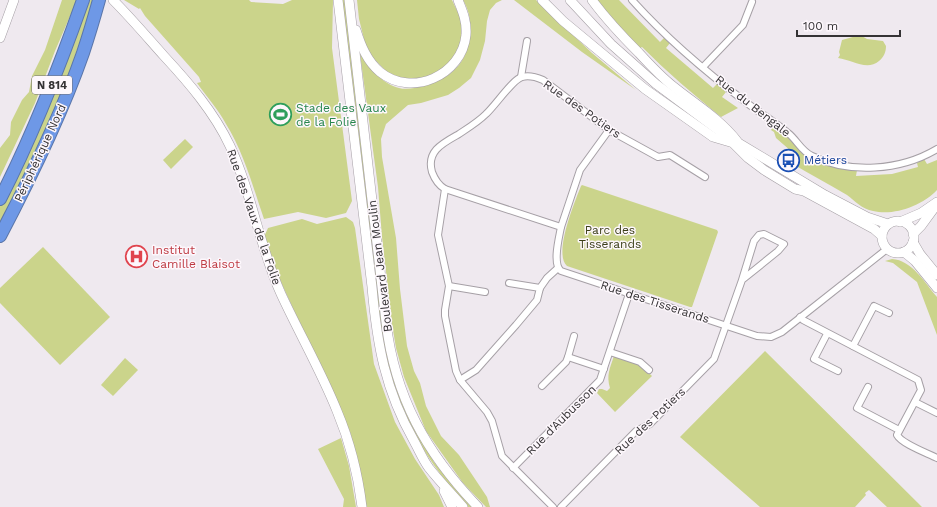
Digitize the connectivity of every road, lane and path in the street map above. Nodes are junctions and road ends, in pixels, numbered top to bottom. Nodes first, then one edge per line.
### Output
1 (14, 0) edge
2 (83, 0) edge
3 (99, 0) edge
4 (338, 0) edge
5 (458, 0) edge
6 (542, 0) edge
7 (570, 0) edge
8 (592, 0) edge
9 (632, 0) edge
10 (752, 2) dead end
11 (116, 3) edge
12 (349, 4) edge
13 (0, 37) edge
14 (527, 41) dead end
15 (703, 67) junction
16 (521, 77) junction
17 (609, 130) junction
18 (732, 140) junction
19 (937, 149) edge
20 (705, 177) dead end
21 (445, 189) junction
22 (0, 199) edge
23 (937, 203) edge
24 (900, 222) junction
25 (888, 224) junction
26 (561, 227) junction
27 (0, 236) edge
28 (882, 236) junction
29 (913, 238) junction
30 (887, 249) junction
31 (904, 252) junction
32 (558, 268) junction
33 (937, 275) edge
34 (742, 280) junction
35 (509, 283) dead end
36 (449, 286) junction
37 (540, 288) junction
38 (937, 288) edge
39 (486, 292) dead end
40 (629, 294) junction
41 (889, 313) dead end
42 (800, 318) junction
43 (726, 326) junction
44 (827, 334) junction
45 (574, 336) dead end
46 (853, 346) junction
47 (610, 352) junction
48 (568, 357) junction
49 (604, 369) junction
50 (649, 370) dead end
51 (838, 371) dead end
52 (460, 380) junction
53 (542, 386) dead end
54 (868, 387) dead end
55 (915, 402) junction
56 (937, 413) edge
57 (899, 430) junction
58 (937, 458) edge
59 (428, 467) junction
60 (513, 468) junction
61 (362, 507) edge
62 (452, 507) edge
63 (463, 507) edge
64 (478, 507) edge
65 (553, 507) edge
66 (561, 507) edge

1 - 13 main road
2 - 22 highway, Périphérique Nord / N 814
3 - 27 highway, Périphérique Nord / N 814
4 - 59 main road
5 - 12 main road
6 - 18 main road
7 - 18 main road
8 - 18 main road
9 - 15 street, Rue du Bengale
10 - 15 street
11 - 61 main road, Rue des Vaux de la Folie
12 - 64 main road, Boulevard Jean Moulin
14 - 16 street
15 - 19 street, Rue du Bengale
16 - 17 street, Rue des Potiers
16 - 21 street
17 - 20 street, Rue des Potiers
17 - 26 street
18 - 25 main road
18 - 28 main road
21 - 26 street
21 - 36 street
23 - 24 main road
23 - 29 main road
24 - 25 main road
24 - 29 main road
25 - 28 main road
26 - 32 street
28 - 30 main road
29 - 31 main road
29 - 33 main road
30 - 31 main road
30 - 42 street, Rue des Tisserands
31 - 38 main road
32 - 37 street
32 - 40 street, Rue des Tisserands
34 - 34 street, Rue des Potiers
34 - 43 street, Rue des Potiers
35 - 37 street
36 - 39 street
36 - 52 street
37 - 52 street
40 - 43 street, Rue des Tisserands
40 - 47 street, Rue d'Aubusson
41 - 46 street
42 - 43 street, Rue des Tisserands
42 - 44 street
43 - 66 street, Rue des Potiers
44 - 46 street
44 - 51 street
45 - 48 street
46 - 55 street
47 - 49 street, Rue d'Aubusson
47 - 50 street
48 - 49 street, Rue d'Aubusson
48 - 53 street
49 - 60 street, Rue d'Aubusson
52 - 60 street
54 - 57 street
55 - 56 street
55 - 57 street
57 - 58 street
59 - 62 main road
59 - 63 main road
60 - 65 street

